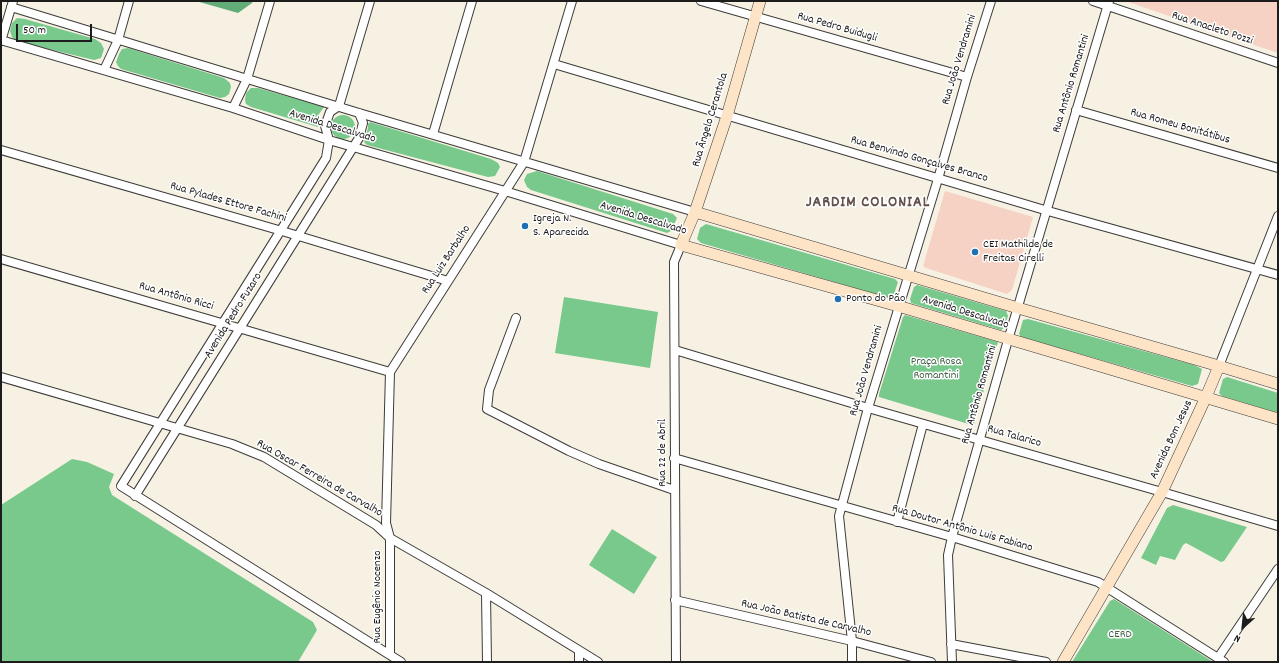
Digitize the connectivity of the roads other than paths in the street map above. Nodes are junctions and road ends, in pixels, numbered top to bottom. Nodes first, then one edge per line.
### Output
1 (129, 1) edge
2 (270, 1) edge
3 (370, 1) edge
4 (472, 1) edge
5 (572, 1) edge
6 (701, 1) edge
7 (760, 1) edge
8 (991, 1) edge
9 (1092, 1) edge
10 (12, 4) edge
11 (1109, 4) edge
12 (756, 17) junction
13 (118, 40) junction
14 (1, 41) edge
15 (1278, 63) edge
16 (554, 64) junction
17 (104, 70) junction
18 (967, 77) junction
19 (247, 79) junction
20 (339, 106) junction
21 (233, 108) junction
22 (1076, 110) junction
23 (359, 113) junction
24 (726, 116) junction
25 (433, 134) junction
26 (329, 140) junction
27 (352, 147) junction
28 (1, 150) edge
29 (524, 162) junction
30 (1278, 168) edge
31 (938, 179) junction
32 (505, 191) junction
33 (1048, 211) junction
34 (695, 212) junction
35 (1278, 216) edge
36 (282, 231) junction
37 (299, 236) junction
38 (681, 245) junction
39 (1, 259) edge
40 (1257, 269) junction
41 (908, 275) junction
42 (1278, 275) edge
43 (448, 281) junction
44 (898, 306) junction
45 (1018, 308) junction
46 (516, 318) dead end
47 (222, 323) junction
48 (240, 327) junction
49 (1008, 340) junction
50 (675, 350) junction
51 (1219, 366) junction
52 (390, 372) junction
53 (1, 377) edge
54 (1278, 384) edge
55 (1206, 397) junction
56 (868, 408) junction
57 (1278, 419) edge
58 (160, 423) junction
59 (923, 424) junction
60 (178, 428) junction
61 (980, 440) junction
62 (674, 458) junction
63 (674, 490) junction
64 (1162, 492) junction
65 (135, 496) junction
66 (842, 506) junction
67 (897, 522) junction
68 (1278, 526) edge
69 (952, 537) junction
70 (390, 538) junction
71 (1278, 569) edge
72 (1107, 588) junction
73 (486, 594) junction
74 (675, 600) junction
75 (852, 641) junction
76 (951, 644) junction
77 (579, 651) junction
78 (390, 655) junction
79 (1221, 660) edge
80 (401, 662) edge
81 (487, 662) edge
82 (579, 662) edge
83 (598, 662) edge
84 (676, 662) edge
85 (852, 662) edge
86 (931, 662) edge
87 (952, 662) edge
88 (1046, 662) edge
89 (1063, 662) edge

1 - 13 street
2 - 19 street
3 - 20 street
4 - 25 street
5 - 16 street, Rua Luiz Barbalho
6 - 12 street, Rua Pedro Buidugli
7 - 12 street, Rua Ângelo Cerantola
8 - 18 street, Rua João Vendramini
9 - 11 street, Rua Anacleto Pozzi
10 - 13 street, Avenida Descalvado
10 - 14 street
11 - 15 street, Rua Anacleto Pozzi
11 - 22 street, Rua Antônio Romantini
12 - 18 street, Rua Pedro Buidugli
12 - 24 street, Rua Ângelo Cerantola
13 - 17 street
13 - 19 street, Avenida Descalvado
14 - 17 street, Avenida Descalvado
16 - 24 street, Rua Benvindo Gonçalves Branco
16 - 29 street, Rua Luiz Barbalho
17 - 21 street, Avenida Descalvado
18 - 31 street, Rua João Vendramini
19 - 20 street, Avenida Descalvado
19 - 21 street
20 - 23 street, Avenida Descalvado
20 - 26 street
21 - 26 street, Avenida Descalvado
22 - 30 street, Rua Romeu Bonitátibus
22 - 33 street, Rua Antônio Romantini
23 - 25 street, Avenida Descalvado
23 - 27 street
24 - 31 street, Rua Benvindo Gonçalves Branco
24 - 34 street, Rua Ângelo Cerantola
25 - 29 street, Avenida Descalvado
26 - 27 street, Avenida Descalvado
26 - 36 street, Avenida Pedro Fuzaro
27 - 32 street, Avenida Descalvado
27 - 37 street, Avenida Pedro Fuzaro
28 - 36 street, Rua Pylades Ettore Fachini
29 - 32 street, Rua Luiz Barbalho
29 - 34 street, Avenida Descalvado
31 - 33 street, Rua Benvindo Gonçalves Branco
31 - 41 street, Rua João Vendramini
32 - 38 street, Avenida Descalvado
32 - 43 street, Rua Luiz Barbalho
33 - 40 street, Rua Benvindo Gonçalves Branco
33 - 45 street, Rua Antônio Romantini
34 - 38 street, Rua Ângelo Cerantola
34 - 41 street, Avenida Descalvado
35 - 40 street, Avenida Bom Jesus
36 - 37 street, Rua Pylades Ettore Fachini
36 - 47 street, Avenida Pedro Fuzaro
37 - 43 street, Rua Pylades Ettore Fachini
37 - 48 street, Avenida Pedro Fuzaro
38 - 44 street, Avenida Descalvado
38 - 50 street, Rua 22 de Abril
39 - 47 street, Rua Antônio Ricci
40 - 42 street, Rua Benvindo Gonçalves Branco
40 - 51 street, Avenida Bom Jesus
41 - 44 street, Rua João Vendramini
41 - 45 street, Avenida Descalvado
43 - 52 street, Rua Luiz Barbalho
44 - 49 street, Avenida Descalvado
44 - 56 street, Rua João Vendramini
45 - 49 street, Rua Antônio Romantini
45 - 51 street, Avenida Descalvado
46 - 63 street
47 - 48 street, Rua Antônio Ricci
47 - 58 street, Avenida Pedro Fuzaro
48 - 52 street, Rua Antônio Ricci
48 - 60 street, Avenida Pedro Fuzaro
49 - 55 street, Avenida Descalvado
49 - 61 street, Rua Antônio Romantini
50 - 56 street, Rua Talarico
50 - 62 street, Rua 22 de Abril
51 - 54 street, Avenida Descalvado
51 - 55 street, Avenida Bom Jesus
52 - 70 street
53 - 58 street, Rua Oscar Ferreira de Carvalho
55 - 57 street, Avenida Descalvado
55 - 64 street, Avenida Bom Jesus
56 - 59 street, Rua Talarico
56 - 66 street, Rua João Vendramini
58 - 60 street, Rua Oscar Ferreira de Carvalho
58 - 65 street, Avenida Pedro Fuzaro
59 - 61 street, Rua Talarico
59 - 67 street
60 - 65 street, Avenida Pedro Fuzaro
60 - 70 street, Rua Oscar Ferreira de Carvalho
61 - 64 street, Rua Talarico
61 - 69 street, Rua Antônio Romantini
62 - 63 street, Rua 22 de Abril
62 - 66 street, Rua Doutor Antônio Luis Fabiano
63 - 74 street, Rua 22 de Abril
64 - 68 street, Rua Talarico
64 - 72 street, Avenida Bom Jesus
65 - 78 street
66 - 67 street, Rua Doutor Antônio Luis Fabiano
66 - 75 street, Rua João Vendramini
67 - 69 street, Rua Doutor Antônio Luis Fabiano
69 - 72 street, Rua Doutor Antônio Luis Fabiano
69 - 76 street, Rua Antônio Romantini
70 - 73 street, Rua Oscar Ferreira de Carvalho
70 - 78 street, Rua Eugênio Nocenzo
71 - 79 street
72 - 79 street, Rua Doutor Antônio Luis Fabiano
72 - 89 street, Avenida Bom Jesus
73 - 77 street, Rua Oscar Ferreira de Carvalho
73 - 81 street
74 - 75 street, Rua João Batista de Carvalho
74 - 84 street, Rua 22 de Abril
75 - 85 street, Rua João Vendramini
75 - 86 street, Rua João Batista de Carvalho
76 - 87 street, Rua Antônio Romantini
76 - 88 street
77 - 82 street
77 - 83 street, Rua Oscar Ferreira de Carvalho
78 - 80 street

